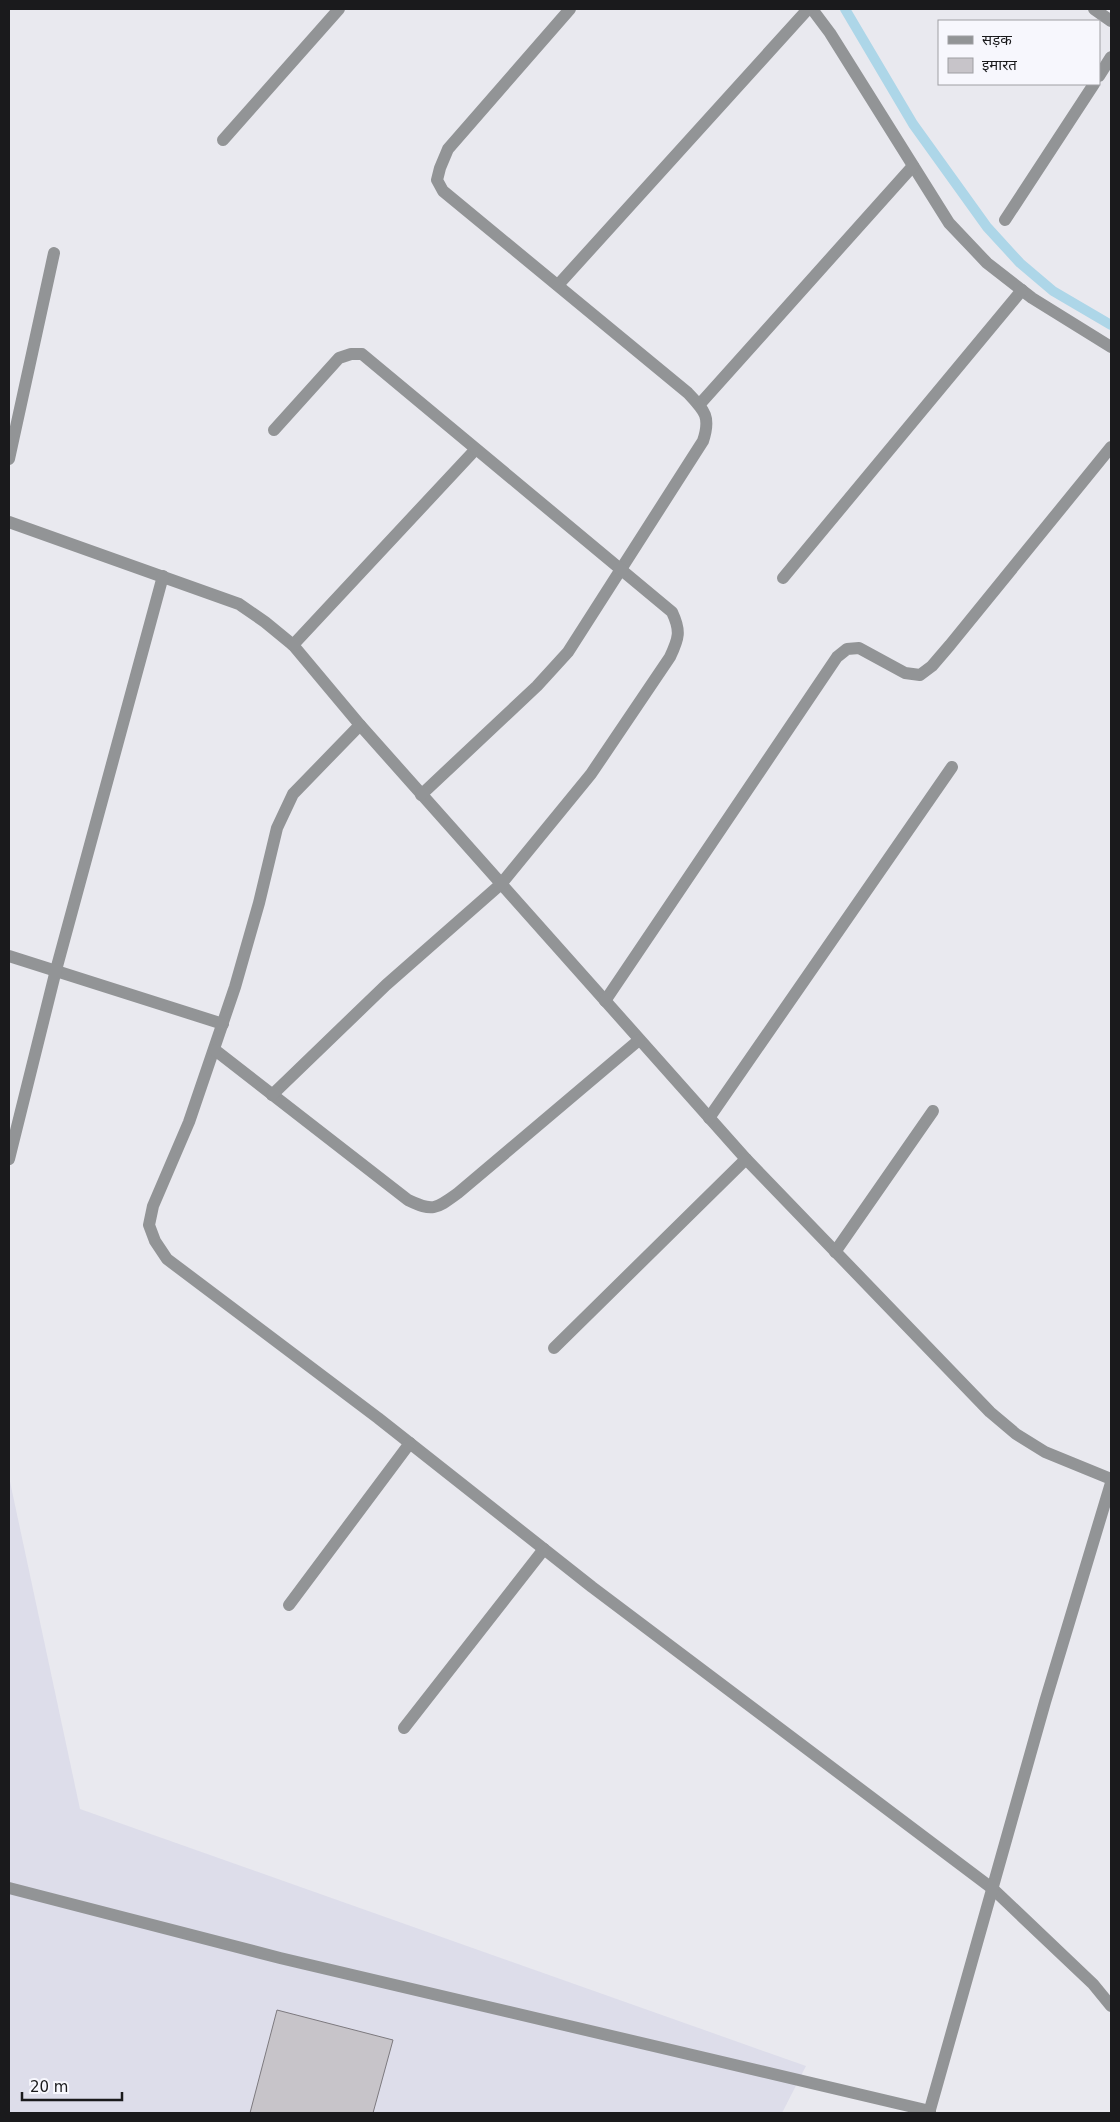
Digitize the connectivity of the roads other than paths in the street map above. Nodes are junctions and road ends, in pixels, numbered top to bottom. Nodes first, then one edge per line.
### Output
1 (339, 9) edge
2 (570, 9) edge
3 (810, 9) edge
4 (1094, 9) edge
5 (1111, 21) edge
6 (1111, 57) edge
7 (1100, 74) edge
8 (1093, 85) edge
9 (223, 140) dead end
10 (913, 166) junction
11 (1005, 220) dead end
12 (54, 254) dead end
13 (558, 284) junction
14 (1022, 290) junction
15 (1111, 347) edge
16 (700, 405) junction
17 (274, 430) dead end
18 (1111, 447) edge
19 (475, 450) junction
20 (9, 459) edge
21 (9, 522) edge
22 (622, 570) junction
23 (164, 576) junction
24 (783, 578) dead end
25 (293, 646) junction
26 (360, 725) junction
27 (952, 767) dead end
28 (421, 795) junction
29 (501, 884) junction
30 (9, 956) edge
31 (56, 970) junction
32 (605, 1001) junction
33 (223, 1024) junction
34 (640, 1040) junction
35 (214, 1050) junction
36 (272, 1094) junction
37 (933, 1111) dead end
38 (709, 1118) junction
39 (9, 1159) edge
40 (746, 1159) junction
41 (835, 1252) junction
42 (554, 1348) dead end
43 (410, 1443) junction
44 (1111, 1479) edge
45 (1111, 1483) edge
46 (544, 1549) junction
47 (289, 1605) dead end
48 (404, 1728) dead end
49 (9, 1888) edge
50 (992, 1889) junction
51 (1111, 2006) edge
52 (930, 2112) edge

1 - 9 street
2 - 13 street
3 - 10 street
3 - 13 street
4 - 5 street
6 - 7 street
8 - 11 street
10 - 14 street
10 - 16 street
12 - 20 street
13 - 16 street
14 - 15 street
14 - 24 street
16 - 22 street
17 - 19 street
18 - 32 street
19 - 22 street
19 - 25 street
21 - 23 street
22 - 28 street
22 - 29 street
23 - 25 street
23 - 31 street
25 - 26 street
26 - 28 street
26 - 33 street
27 - 38 street
28 - 29 street
29 - 32 street
29 - 36 street
30 - 31 street
31 - 33 street
31 - 39 street
32 - 34 street
33 - 35 street
34 - 36 street
34 - 38 street
35 - 36 street
35 - 43 street
37 - 41 street
38 - 40 street
40 - 41 street
40 - 42 street
41 - 44 street
43 - 46 street
43 - 47 street
45 - 50 street
46 - 48 street
46 - 50 street
49 - 52 street
50 - 51 street
50 - 52 street

